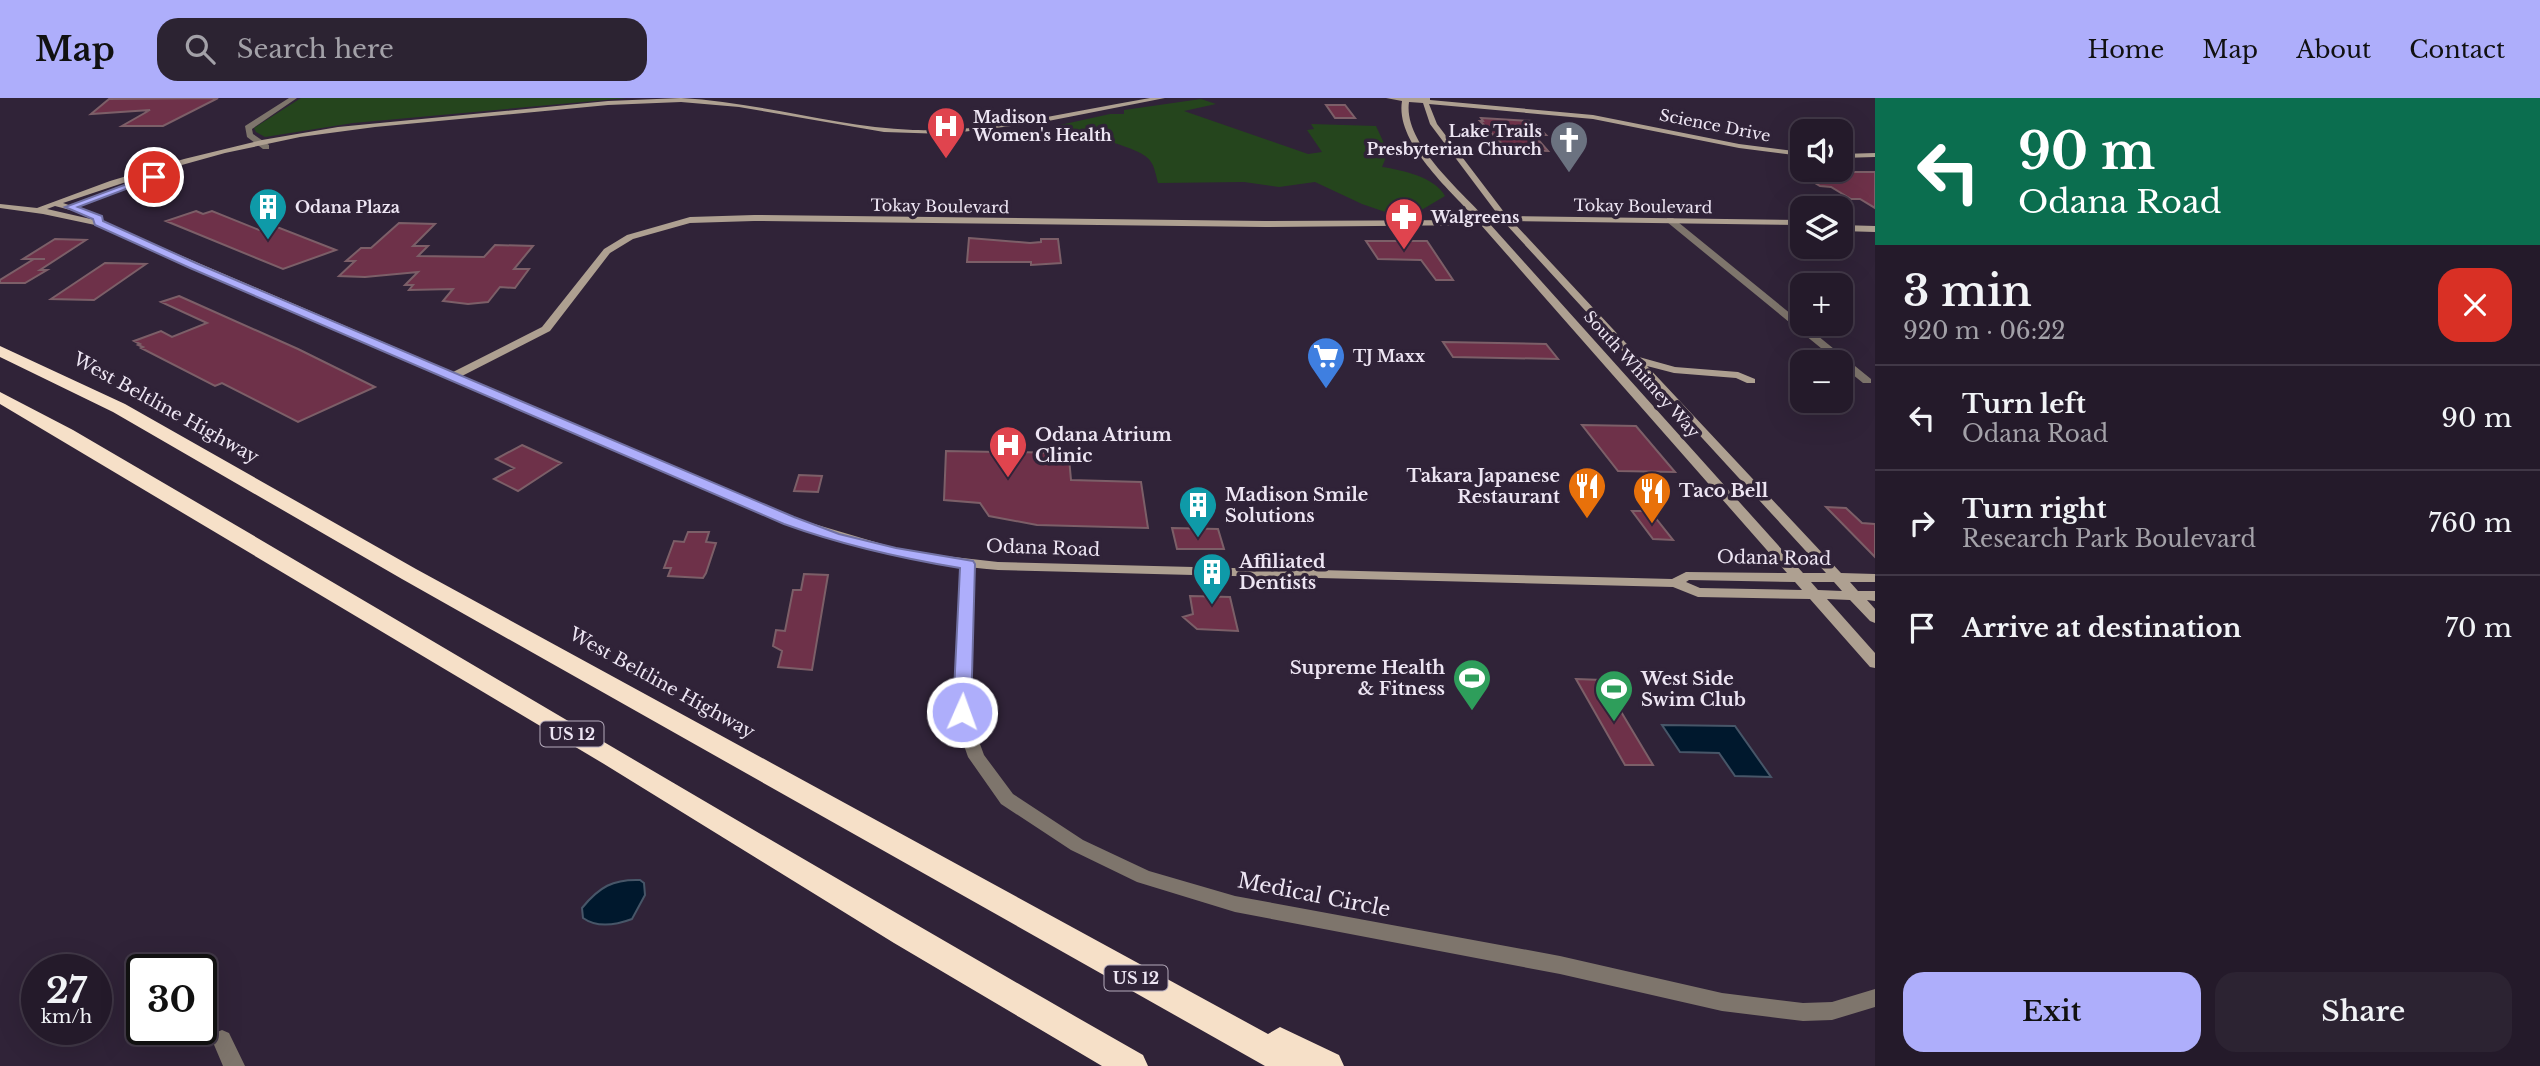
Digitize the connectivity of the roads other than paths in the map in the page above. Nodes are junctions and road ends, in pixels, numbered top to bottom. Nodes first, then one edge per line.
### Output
1 (294, 98) edge
2 (1162, 98) edge
3 (1389, 98) edge
4 (1405, 99) edge
5 (1429, 99) edge
6 (722, 100) edge
7 (263, 145) junction
8 (1790, 152) edge
9 (1875, 155) edge
10 (1853, 156) edge
11 (0, 199) edge
12 (0, 206) edge
13 (69, 207) junction
14 (53, 208) junction
15 (1670, 220) junction
16 (1484, 222) junction
17 (1508, 222) junction
18 (1790, 222) edge
19 (1853, 222) edge
20 (1875, 222) edge
21 (98, 223) junction
22 (1679, 227) junction
23 (1790, 228) edge
24 (1853, 229) edge
25 (1875, 229) edge
26 (0, 351) edge
27 (1600, 353) junction
28 (1635, 359) junction
29 (451, 377) junction
30 (1621, 377) junction
31 (1654, 379) junction
32 (1751, 381) dead end
33 (1867, 381) dead end
34 (1669, 395) junction
35 (0, 397) edge
36 (968, 564) junction
37 (1799, 577) junction
38 (1840, 578) junction
39 (1875, 578) edge
40 (1675, 583) junction
41 (1814, 595) junction
42 (1855, 596) junction
43 (1875, 596) edge
44 (1875, 618) edge
45 (1875, 663) edge
46 (978, 888) junction
47 (904, 934) junction
48 (1875, 998) edge
49 (222, 1040) dead end
50 (234, 1066) edge
51 (1104, 1066) edge
52 (1132, 1066) edge
53 (1296, 1066) edge
54 (1328, 1066) edge

1 - 7 street
2 - 6 street
3 - 4 street, Science Drive
4 - 5 street, Science Drive
4 - 16 street, South Whitney Way
5 - 8 street, Science Drive
5 - 17 street, South Whitney Way
6 - 7 street
7 - 13 street
7 - 14 street
9 - 10 street
11 - 14 street, Odana Road
12 - 14 street, Odana Road
13 - 14 street
13 - 21 street, Odana Road
14 - 21 street, Odana Road
15 - 17 street, Tokay Boulevard
15 - 18 street, Tokay Boulevard
15 - 22 street
16 - 17 street, Tokay Boulevard
16 - 27 street, South Whitney Way
16 - 29 street, Tokay Boulevard
17 - 22 street, Tokay Boulevard
17 - 28 street, South Whitney Way
19 - 20 street
21 - 29 street, Odana Road
22 - 23 street, Tokay Boulevard
22 - 33 street
24 - 25 street
26 - 46 highway, West Beltline Highway / US 12
27 - 30 street, South Whitney Way
27 - 31 street
28 - 31 street, South Whitney Way
28 - 32 street
29 - 36 street, Odana Road
30 - 34 street
30 - 37 street, South Whitney Way
31 - 34 street, South Whitney Way
34 - 38 street, South Whitney Way
35 - 47 highway, US 12
36 - 40 street, Odana Road
36 - 48 street, Medical Circle
37 - 38 street, Odana Road
37 - 40 street, Odana Road
37 - 41 street, South Whitney Way
38 - 39 street, Odana Road
38 - 42 street, South Whitney Way
40 - 41 street, Odana Road
41 - 42 street, Odana Road
41 - 45 street, South Whitney Way
42 - 43 street, Odana Road
42 - 44 street, South Whitney Way
46 - 53 highway, West Beltline Highway / US 12
46 - 54 highway
47 - 51 highway
47 - 52 highway, US 12
49 - 50 street

